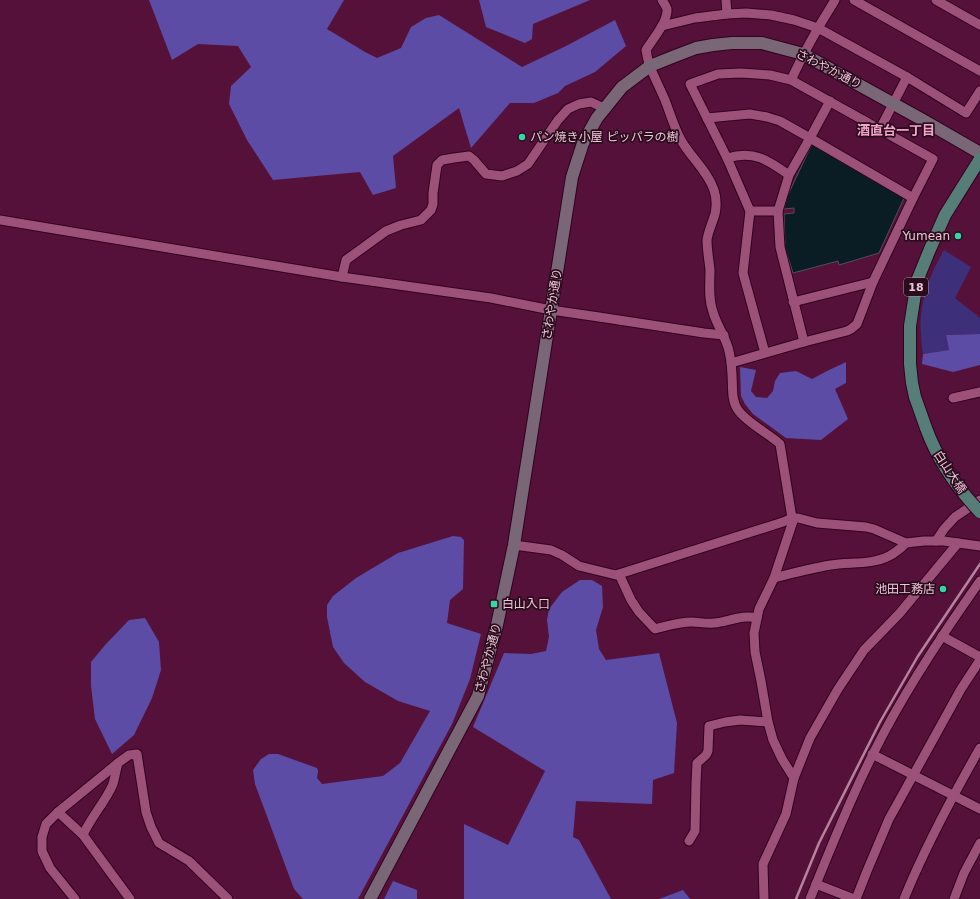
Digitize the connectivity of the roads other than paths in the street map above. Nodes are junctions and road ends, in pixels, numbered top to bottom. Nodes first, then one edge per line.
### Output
1 (662, 0) edge
2 (726, 0) edge
3 (836, 0) edge
4 (854, 0) edge
5 (936, 0) edge
6 (727, 14) junction
7 (980, 25) edge
8 (662, 26) junction
9 (818, 28) junction
10 (803, 54) junction
11 (650, 66) junction
12 (980, 71) edge
13 (907, 77) junction
14 (791, 80) junction
15 (980, 91) edge
16 (830, 101) junction
17 (894, 104) junction
18 (604, 108) junction
19 (707, 118) junction
20 (880, 129) junction
21 (810, 138) junction
22 (980, 153) edge
23 (727, 158) junction
24 (980, 159) edge
25 (789, 174) junction
26 (913, 198) junction
27 (750, 211) junction
28 (778, 212) junction
29 (0, 220) edge
30 (342, 276) junction
31 (873, 282) junction
32 (793, 302) junction
33 (551, 310) junction
34 (724, 335) junction
35 (804, 342) junction
36 (765, 353) junction
37 (731, 362) junction
38 (980, 392) edge
39 (953, 398) dead end
40 (980, 500) edge
41 (980, 512) edge
42 (793, 518) junction
43 (936, 541) junction
44 (906, 543) junction
45 (958, 543) junction
46 (514, 545) junction
47 (980, 546) edge
48 (619, 574) junction
49 (774, 578) junction
50 (980, 581) edge
51 (757, 618) junction
52 (942, 636) junction
53 (980, 658) edge
54 (768, 722) junction
55 (980, 748) edge
56 (872, 754) junction
57 (118, 763) junction
58 (913, 775) junction
59 (794, 778) junction
60 (953, 795) junction
61 (980, 809) edge
62 (58, 812) junction
63 (83, 835) junction
64 (689, 842) dead end
65 (980, 843) edge
66 (816, 884) junction
67 (75, 899) edge
68 (130, 899) edge
69 (228, 899) edge
70 (370, 899) edge
71 (764, 899) edge
72 (810, 899) edge
73 (855, 899) edge
74 (904, 899) edge
75 (954, 899) edge

1 - 8 street
2 - 6 street
3 - 9 street
4 - 12 street
5 - 7 street
6 - 8 street
6 - 9 street
8 - 11 street
9 - 10 street
9 - 13 street
10 - 11 street, さわやか通り
10 - 14 street
10 - 17 street, さわやか通り
11 - 18 street, さわやか通り
11 - 34 street
13 - 15 street
13 - 17 street
14 - 16 street
14 - 19 street
16 - 20 street
16 - 21 street
17 - 20 street
17 - 22 street, さわやか通り
18 - 30 street
18 - 33 street, さわやか通り
19 - 21 street
19 - 23 street
20 - 26 street
21 - 25 street
21 - 26 street
23 - 25 street
23 - 27 street
24 - 41 main road, 白山大橋 / 18, bridge
25 - 28 street
26 - 31 street
27 - 28 street
27 - 36 street
28 - 32 street
29 - 30 street
30 - 33 street
31 - 32 street
31 - 35 street
32 - 35 street
33 - 34 street
33 - 46 street, さわやか通り
34 - 37 street
35 - 36 street
36 - 37 street
37 - 42 street
38 - 39 street
40 - 43 street
42 - 44 street
42 - 48 street
42 - 49 street
43 - 44 street
43 - 45 street
44 - 49 street
45 - 47 street
45 - 59 street
46 - 48 street
46 - 70 street, さわやか通り
48 - 51 street
49 - 51 street
50 - 52 street
51 - 54 street
52 - 53 street
52 - 56 street
53 - 58 street
54 - 59 street
54 - 64 street
55 - 60 street
56 - 58 street
56 - 66 street
57 - 62 street
57 - 63 street
57 - 69 street
58 - 60 street
58 - 73 street
59 - 71 street
60 - 61 street
60 - 74 street
62 - 63 street
62 - 67 street
63 - 68 street
65 - 75 street
66 - 72 street
66 - 73 street

